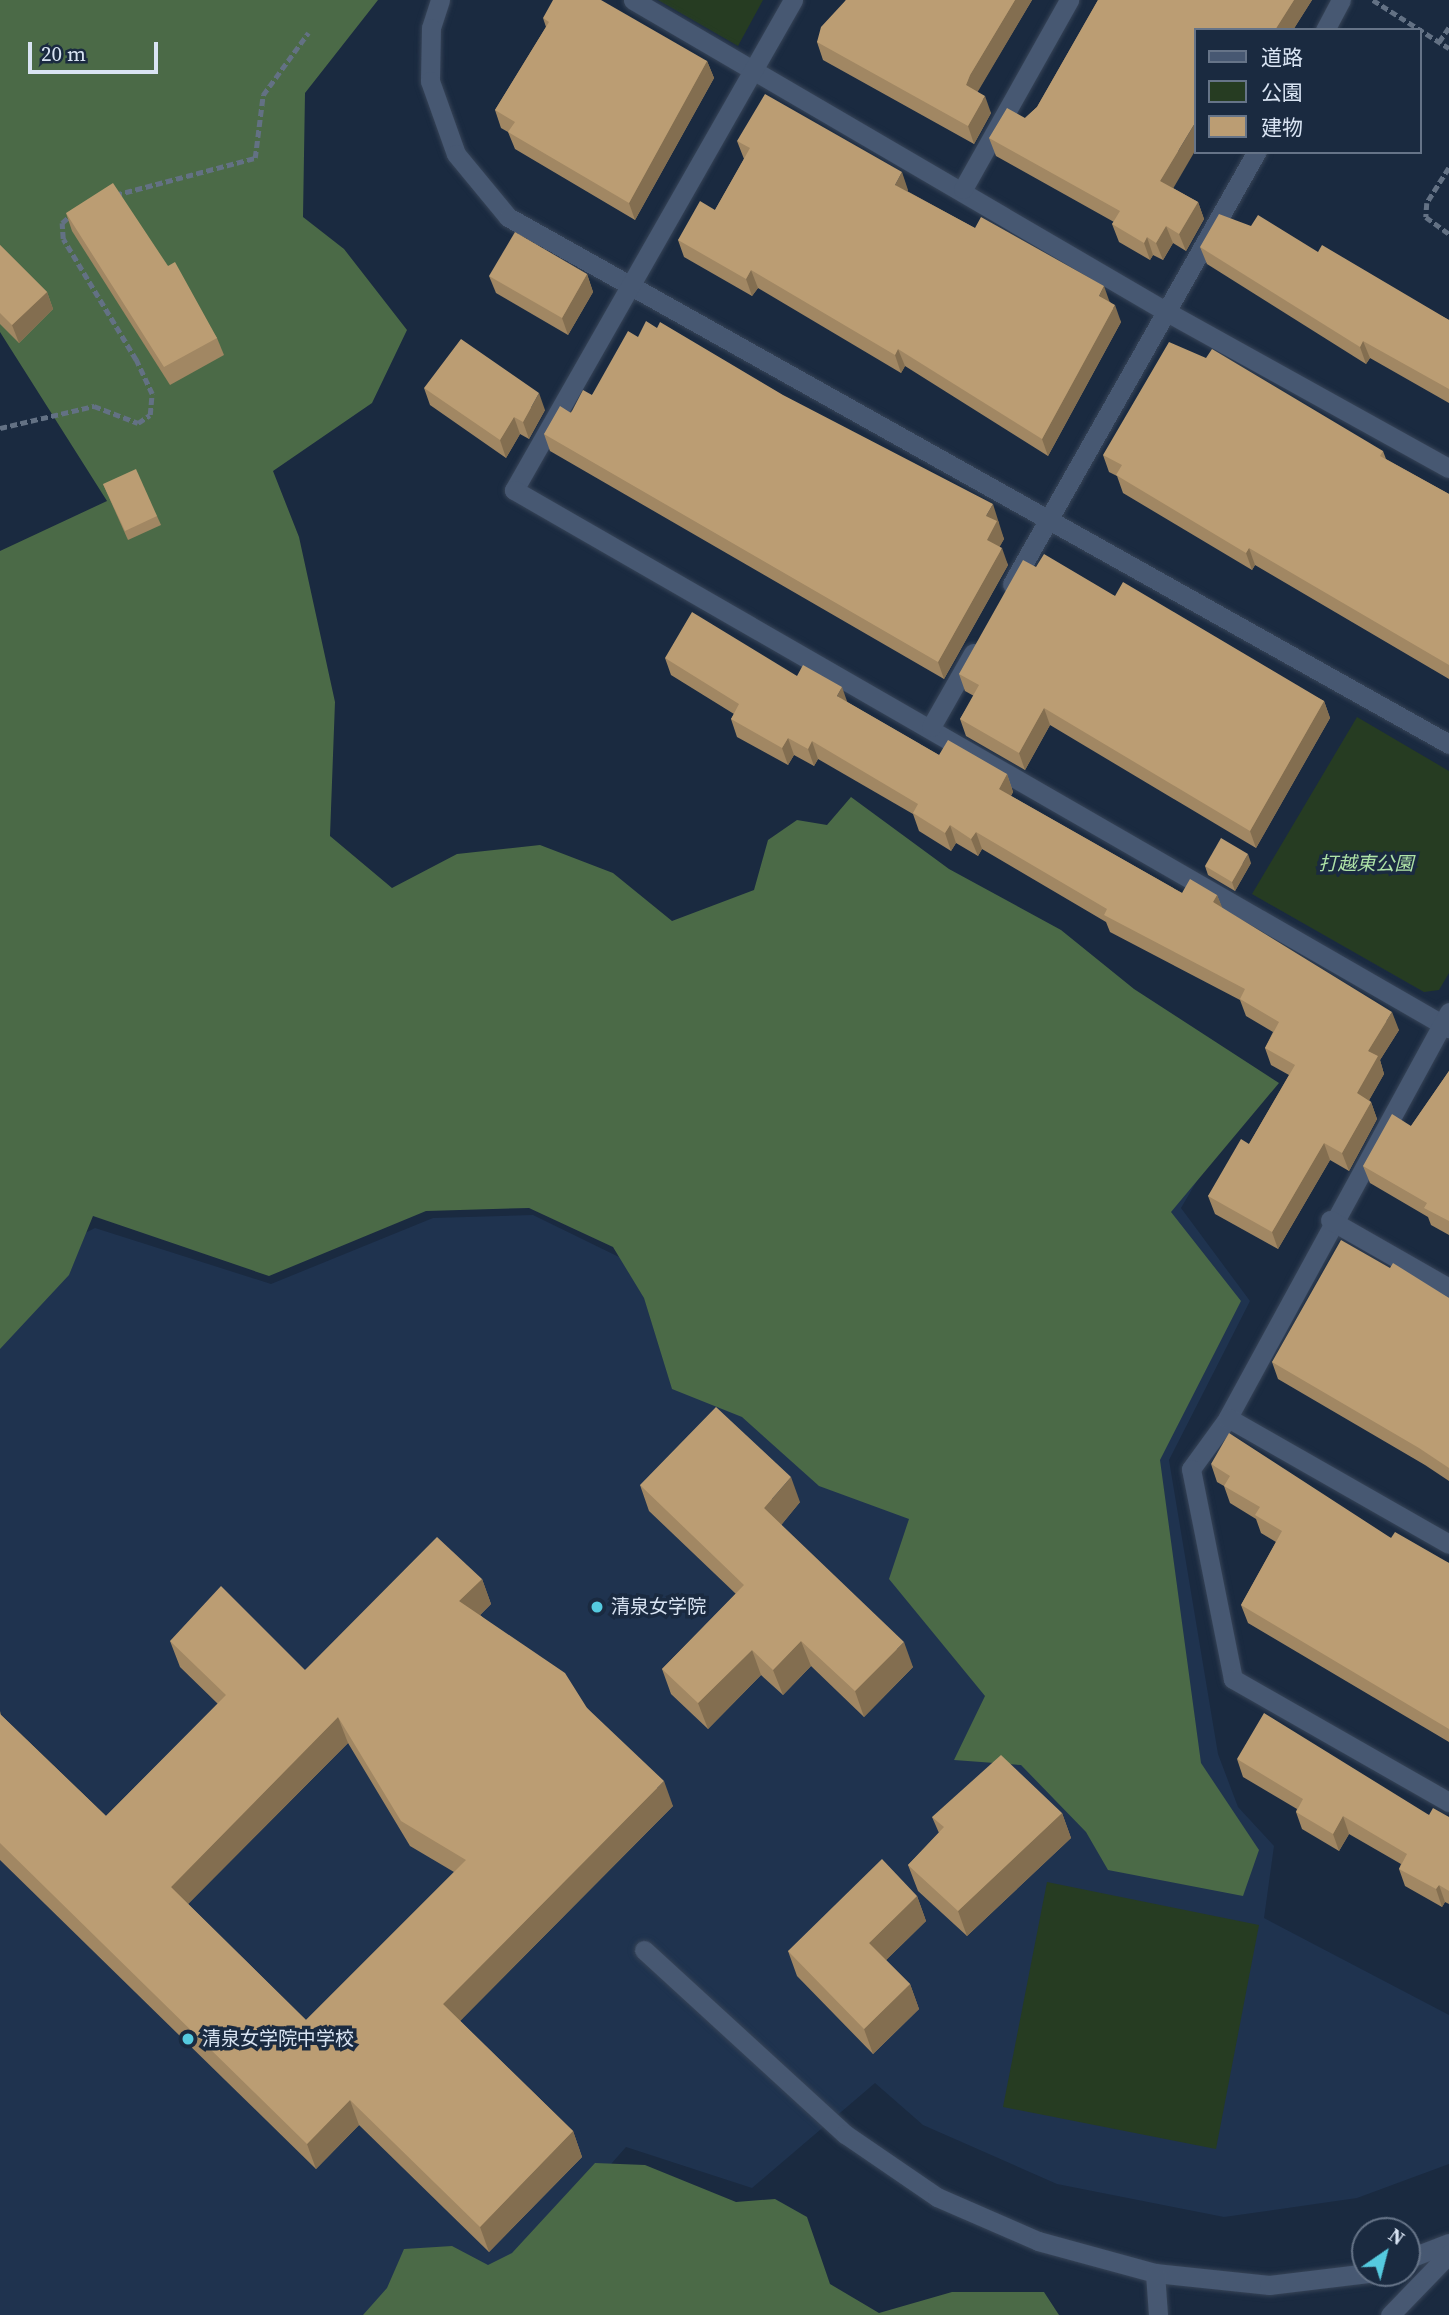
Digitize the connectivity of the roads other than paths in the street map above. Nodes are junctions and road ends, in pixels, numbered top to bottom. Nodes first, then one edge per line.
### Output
1 (440, 0) edge
2 (633, 0) edge
3 (793, 0) edge
4 (1069, 0) edge
5 (1342, 0) edge
6 (1326, 28) edge
7 (753, 68) junction
8 (1255, 154) edge
9 (963, 189) junction
10 (631, 284) junction
11 (1167, 312) junction
12 (1449, 468) edge
13 (1048, 520) junction
14 (1000, 605) edge
15 (986, 629) edge
16 (932, 727) junction
17 (1449, 744) edge
18 (1447, 1021) edge
19 (1330, 1220) junction
20 (1449, 1289) edge
21 (1228, 1418) junction
22 (1449, 1544) edge
23 (1449, 1802) edge
24 (644, 1950) dead end
25 (1449, 2243) edge
26 (1449, 2253) edge
27 (1421, 2254) edge
28 (1155, 2273) junction
29 (1351, 2275) edge
30 (1158, 2315) edge
31 (1390, 2315) edge

1 - 10 street
2 - 7 street
3 - 7 street
4 - 9 street
5 - 6 street
7 - 9 street
7 - 10 street
8 - 11 street
9 - 11 street
10 - 13 street
10 - 16 street
11 - 12 street
11 - 13 street
13 - 14 street
13 - 17 street
15 - 16 street
16 - 18 street
18 - 19 street
19 - 20 street
19 - 21 street
21 - 22 street
21 - 23 street
24 - 28 street
25 - 27 street
26 - 31 street
28 - 29 street
28 - 30 street

